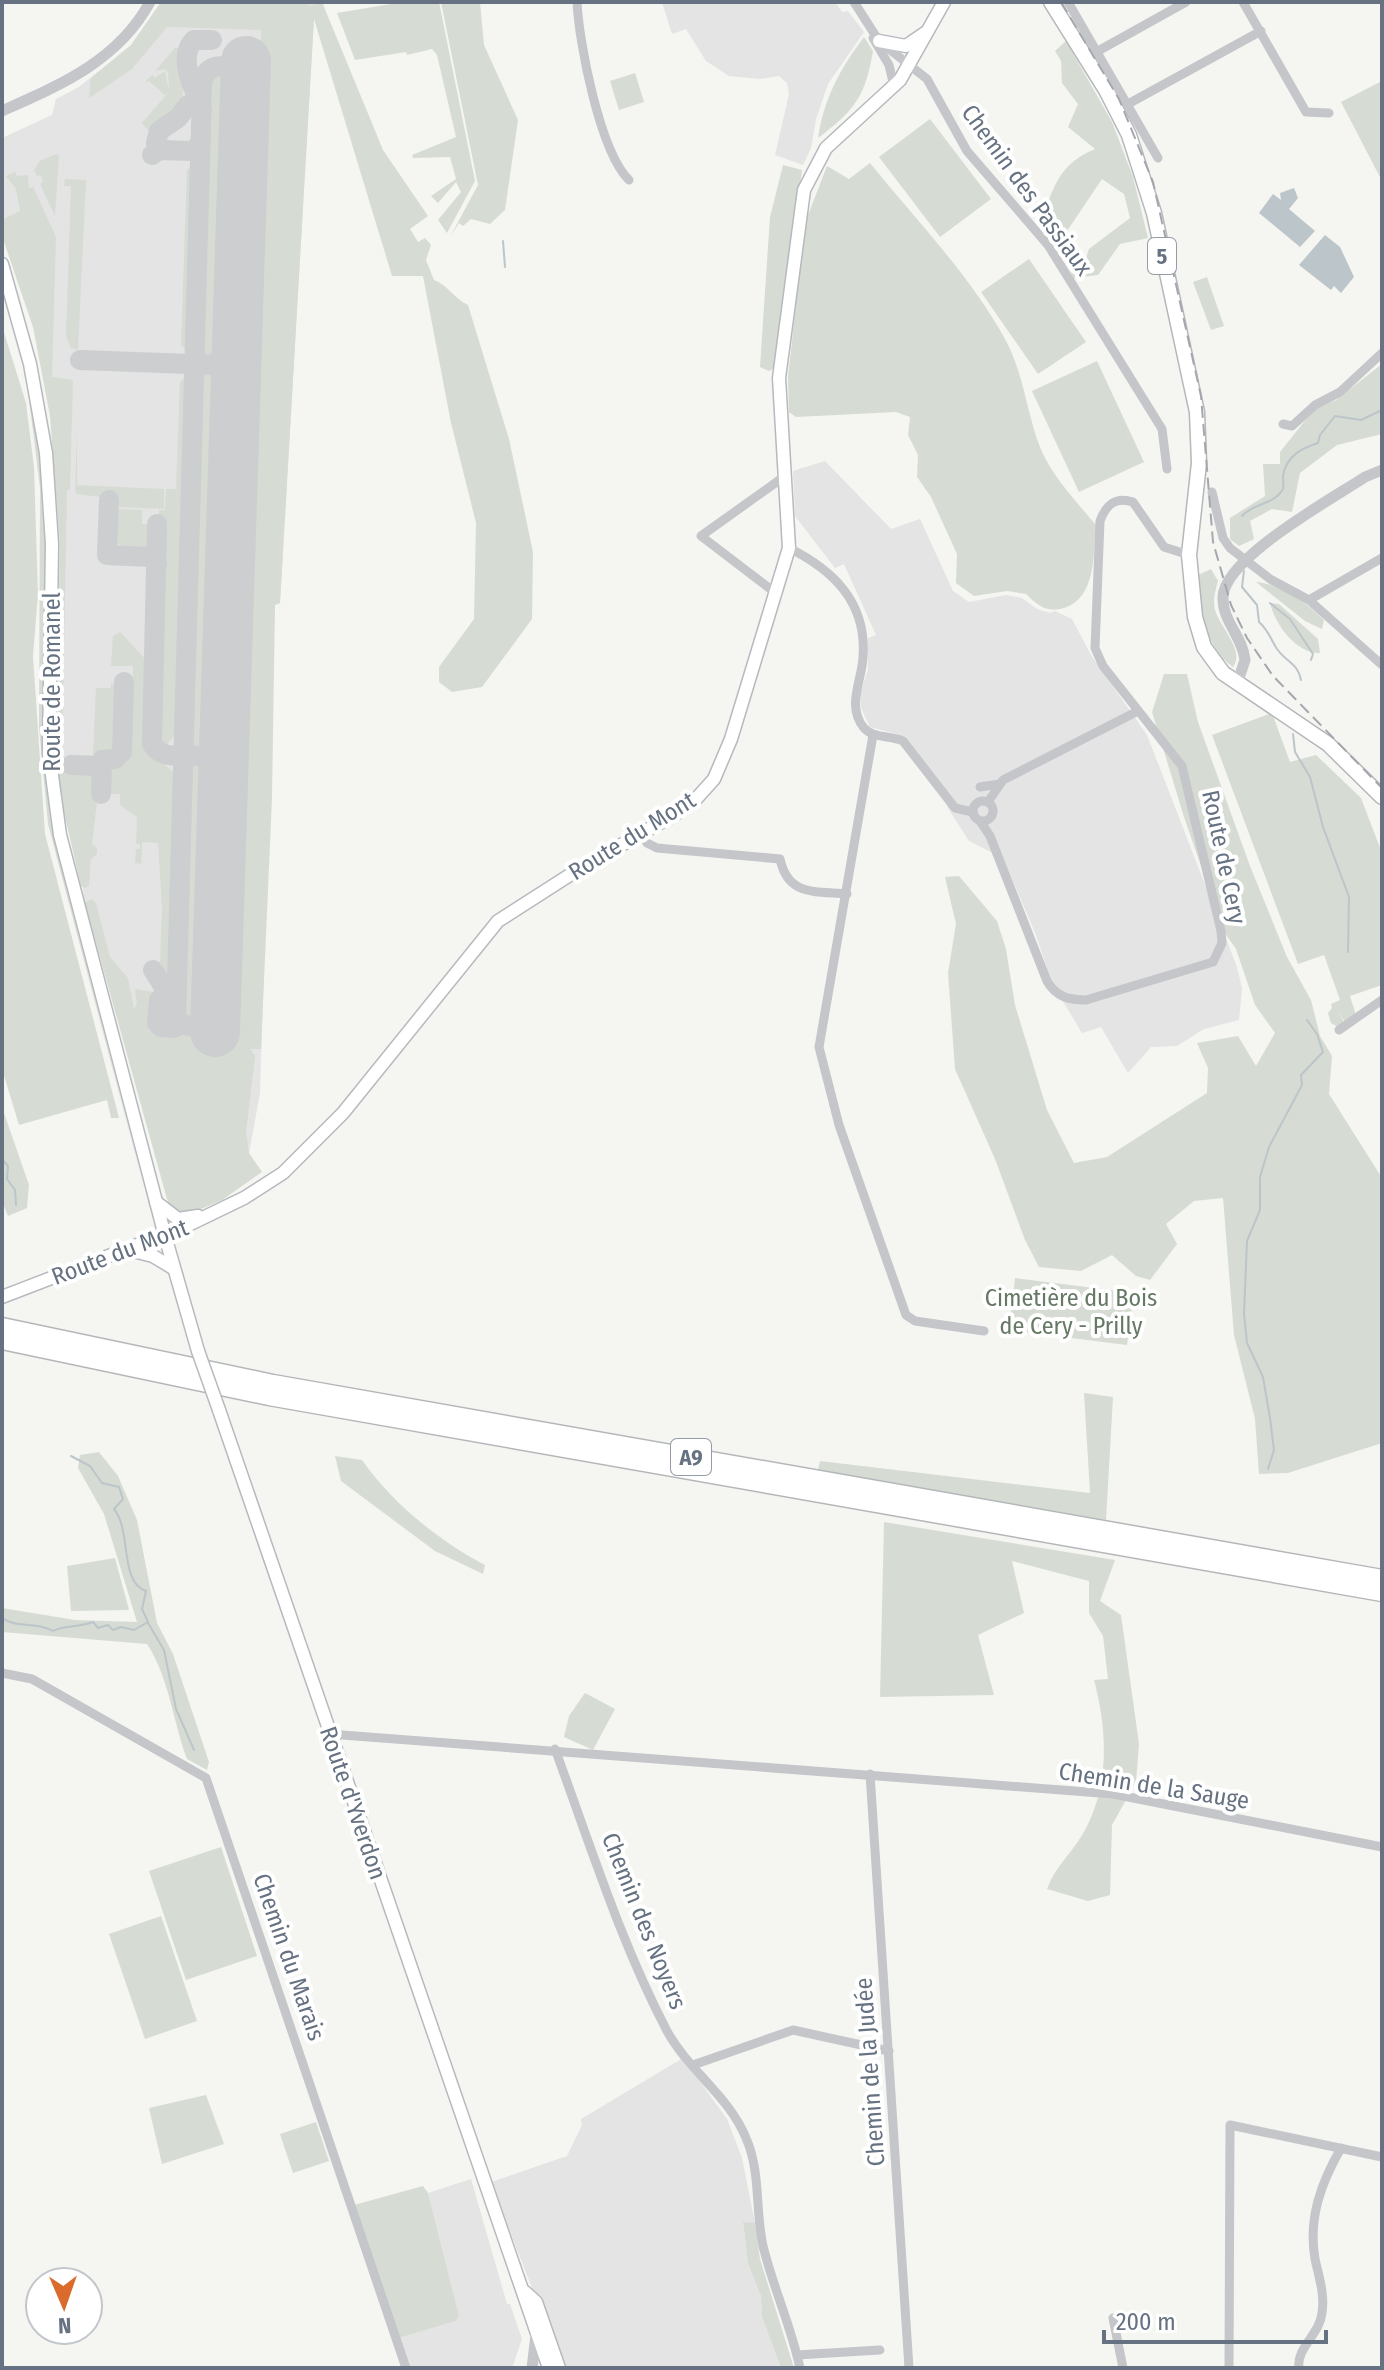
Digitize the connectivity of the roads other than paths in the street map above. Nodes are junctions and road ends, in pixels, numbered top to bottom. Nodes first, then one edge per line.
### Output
1 (150, 2) edge
2 (577, 2) edge
3 (854, 2) edge
4 (944, 2) edge
5 (1051, 2) edge
6 (1068, 2) edge
7 (1186, 2) edge
8 (1243, 2) edge
9 (930, 28) junction
10 (1261, 31) junction
11 (876, 36) junction
12 (1098, 51) junction
13 (910, 65) junction
14 (894, 86) junction
15 (1128, 104) junction
16 (2, 111) edge
17 (1329, 113) dead end
18 (1158, 158) dead end
19 (629, 180) dead end
20 (2, 264) edge
21 (1382, 353) edge
22 (1283, 424) dead end
23 (1167, 469) dead end
24 (1382, 470) edge
25 (785, 476) junction
26 (1212, 492) dead end
27 (789, 548) junction
28 (1189, 555) junction
29 (1382, 558) edge
30 (1244, 560) junction
31 (777, 594) junction
32 (1309, 600) junction
33 (1382, 665) edge
34 (1237, 684) junction
35 (1138, 711) junction
36 (873, 735) junction
37 (1000, 784) junction
38 (980, 787) dead end
39 (1382, 797) edge
40 (988, 802) junction
41 (973, 812) junction
42 (980, 821) junction
43 (641, 834) junction
44 (847, 894) junction
45 (1382, 1000) edge
46 (1339, 1030) dead end
47 (156, 1202) junction
48 (226, 1208) junction
49 (165, 1236) junction
50 (129, 1250) junction
51 (173, 1268) junction
52 (2, 1297) edge
53 (2, 1326) edge
54 (984, 1331) dead end
55 (2, 1341) edge
56 (1382, 1578) edge
57 (1382, 1593) edge
58 (2, 1673) edge
59 (329, 1734) junction
60 (555, 1749) junction
61 (870, 1774) junction
62 (1382, 1847) edge
63 (889, 2051) junction
64 (693, 2065) junction
65 (1341, 2148) junction
66 (1382, 2157) edge
67 (522, 2289) junction
68 (1113, 2318) dead end
69 (536, 2330) junction
70 (880, 2350) dead end
71 (797, 2355) junction
72 (406, 2368) edge
73 (532, 2368) edge
74 (549, 2368) edge
75 (559, 2368) edge
76 (800, 2368) edge
77 (909, 2368) edge
78 (1123, 2368) edge
79 (1229, 2368) edge
80 (1299, 2368) edge

1 - 16 street
2 - 19 street
3 - 11 street
4 - 9 main road, Route du Mont
5 - 28 main road, 5
6 - 12 street
7 - 12 street
8 - 10 street
9 - 11 main road
9 - 13 main road, Route du Mont
10 - 15 street
10 - 17 street
11 - 13 street, Chemin des Passiaux
11 - 14 street
12 - 15 street
13 - 14 main road, Route du Mont
13 - 23 street, Chemin des Passiaux
14 - 25 main road, Route du Mont
15 - 18 street
20 - 47 main road, Route de Romanel
21 - 22 street
24 - 30 street
25 - 27 main road, Route du Mont
25 - 31 street
26 - 30 street
27 - 31 main road, Route du Mont
27 - 36 street
28 - 34 main road, 5
28 - 35 street, Route de Cery
29 - 32 street
30 - 32 street
30 - 34 street
31 - 43 main road, Route du Mont
32 - 33 street
34 - 39 main road, 5
35 - 37 street
35 - 42 street, Route de Cery
36 - 41 street
36 - 44 street
37 - 38 street
37 - 40 street
40 - 41 street
40 - 42 street
41 - 42 street
43 - 44 street
43 - 48 main road, Route du Mont
44 - 54 street
45 - 46 street
47 - 48 main road
47 - 49 main road, Route de Romanel
48 - 49 main road, Route du Mont
49 - 50 main road, Route du Mont
49 - 51 main road, Route d'Yverdon
50 - 51 main road
50 - 52 main road, Route du Mont
51 - 59 main road, Route d'Yverdon, bridge
53 - 56 highway, A9
55 - 57 highway, A9
58 - 72 street, Chemin du Marais
59 - 60 street, Chemin de la Sauge
59 - 67 main road, Route d'Yverdon
60 - 61 street, Chemin de la Sauge
60 - 64 street, Chemin des Noyers
61 - 62 street, Chemin de la Sauge
61 - 63 street, Chemin de la Judée
63 - 64 street
63 - 77 street, Chemin de la Judée
64 - 71 street, Chemin des Noyers
65 - 66 street
65 - 79 street
65 - 80 street
67 - 69 main road, Route d'Yverdon
67 - 75 main road
68 - 78 street
69 - 73 street
69 - 74 main road, Route d'Yverdon
70 - 71 street
71 - 76 street, Chemin des Noyers

